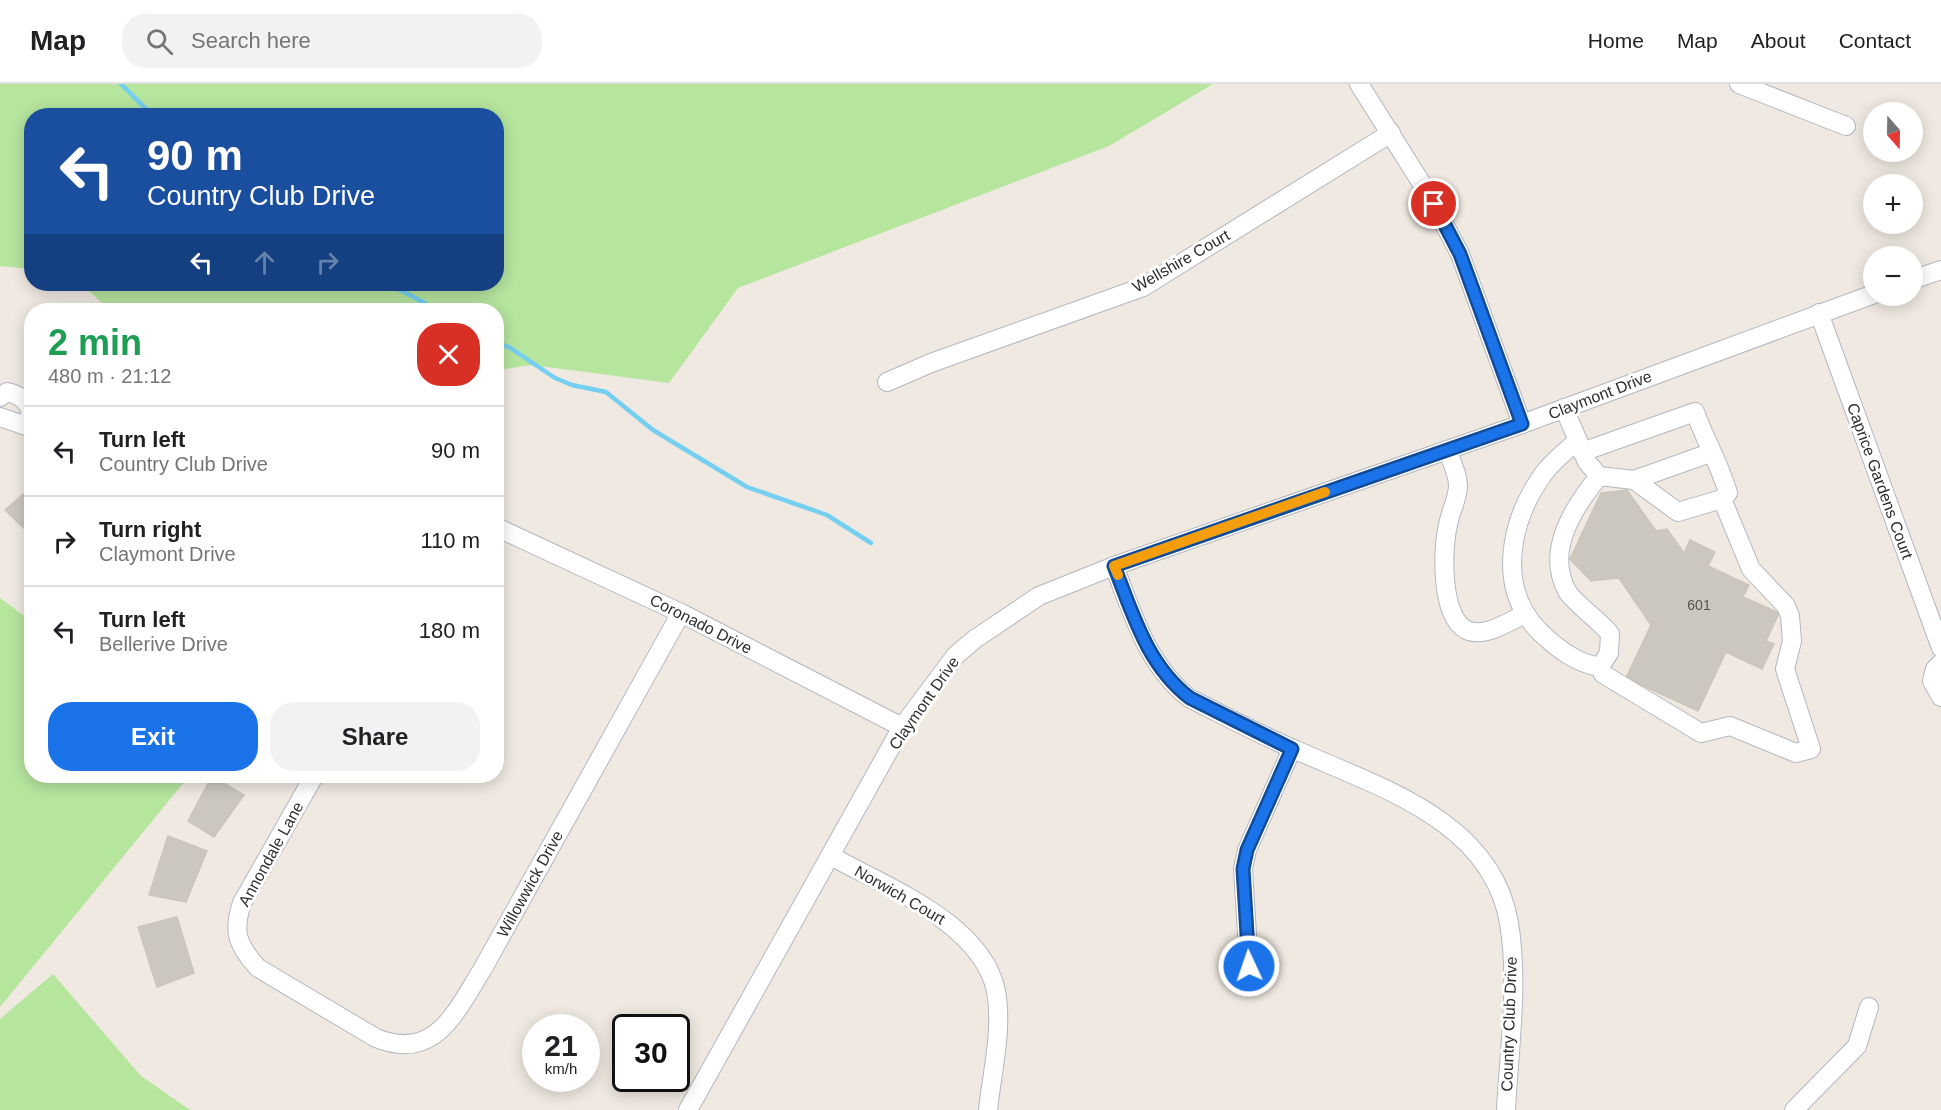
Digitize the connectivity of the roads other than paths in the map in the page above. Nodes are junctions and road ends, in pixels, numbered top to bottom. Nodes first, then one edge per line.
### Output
1 (1359, 84) edge
2 (1739, 84) edge
3 (1846, 126) dead end
4 (1391, 133) junction
5 (1941, 270) edge
6 (1923, 276) edge
7 (1863, 298) edge
8 (1819, 313) junction
9 (887, 382) dead end
10 (0, 397) edge
11 (24, 399) edge
12 (1564, 408) junction
13 (0, 417) edge
14 (1522, 424) junction
15 (24, 425) edge
16 (1580, 446) junction
17 (1447, 450) junction
18 (1710, 453) junction
19 (1599, 476) junction
20 (1634, 480) junction
21 (1722, 499) junction
22 (504, 531) edge
23 (1114, 566) junction
24 (681, 613) junction
25 (1525, 614) junction
26 (1941, 648) edge
27 (1941, 663) edge
28 (1600, 667) junction
29 (1941, 697) edge
30 (902, 727) junction
31 (1292, 749) junction
32 (310, 783) edge
33 (831, 856) junction
34 (1250, 983) dead end
35 (317, 1002) joint
36 (1869, 1007) dead end
37 (688, 1110) edge
38 (988, 1110) edge
39 (1506, 1110) edge
40 (1794, 1110) edge

1 - 4 street
2 - 3 street
4 - 9 street, Wellshire Court
4 - 14 street
5 - 6 street
7 - 8 street, Claymont Drive
8 - 12 street, Claymont Drive
8 - 26 street, Caprice Gardens Court
10 - 11 street
12 - 14 street, Claymont Drive
12 - 16 street
13 - 15 street
14 - 17 street, Claymont Drive
16 - 18 street
16 - 19 street
16 - 25 street
17 - 23 street, Claymont Drive
17 - 25 street
18 - 20 street
18 - 21 street
19 - 20 street
19 - 28 street
20 - 21 street
21 - 28 street
22 - 24 street, Coronado Drive
23 - 30 street, Claymont Drive
23 - 31 street, Country Club Drive
24 - 30 street, Coronado Drive
24 - 35 street, Willowwick Drive
25 - 28 street
27 - 29 street
30 - 33 street, Claymont Drive
31 - 34 street
31 - 39 street, Country Club Drive
32 - 35 street, Annondale Lane
33 - 37 street, Claymont Drive
33 - 38 street, Norwich Court
36 - 40 street

